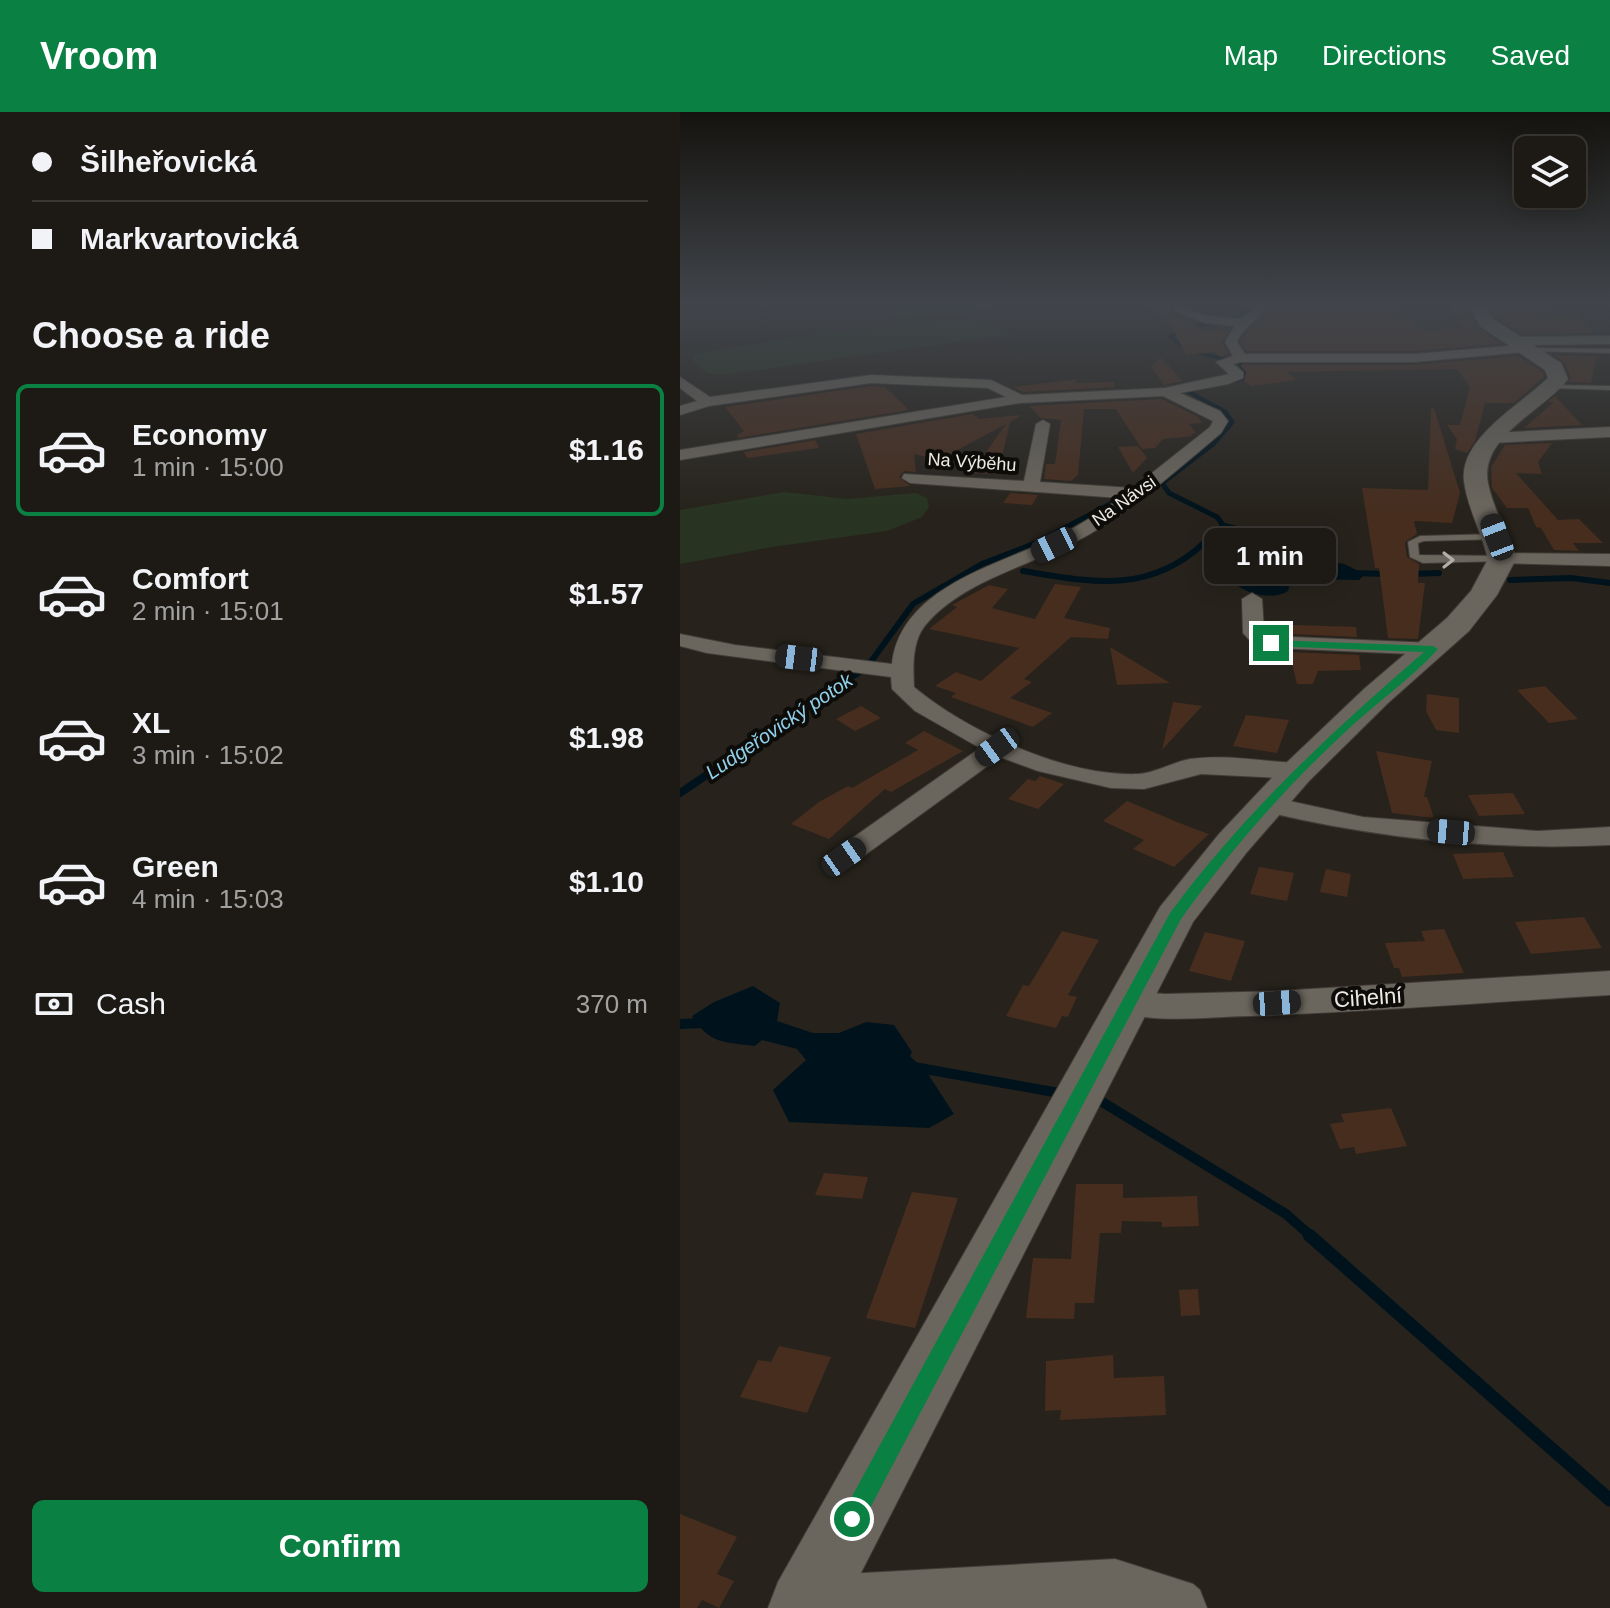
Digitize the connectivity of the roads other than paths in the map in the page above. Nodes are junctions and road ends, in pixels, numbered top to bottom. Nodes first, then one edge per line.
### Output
1 (1234, 372) edge
2 (1556, 372) edge
3 (680, 381) edge
4 (1552, 387) junction
5 (1610, 388) edge
6 (1165, 392) junction
7 (1020, 399) junction
8 (707, 402) junction
9 (680, 411) edge
10 (1043, 424) dead end
11 (1610, 432) edge
12 (1491, 438) junction
13 (680, 455) edge
14 (910, 478) dead end
15 (1031, 487) junction
16 (1139, 494) junction
17 (1499, 548) junction
18 (1610, 560) edge
19 (1252, 599) dead end
20 (684, 643) edge
21 (1433, 649) junction
22 (903, 673) junction
23 (997, 747) junction
24 (1300, 771) junction
25 (1267, 804) junction
26 (1610, 836) edge
27 (844, 857) dead end
28 (1610, 983) edge
29 (1126, 1003) junction
30 (806, 1604) edge
31 (1182, 1608) edge

1 - 6 street
2 - 4 street
3 - 8 street
4 - 5 lane
4 - 12 street
6 - 7 street
6 - 16 street, Na Návsi
7 - 8 street
7 - 13 street
8 - 9 street
10 - 15 street, Na Výběhu
11 - 12 street
12 - 17 street
14 - 15 street, Na Výběhu
15 - 16 street, Na Výběhu
16 - 22 street, Na Návsi
17 -> 17 lane
17 - 18 street
17 - 21 street
19 - 21 street
20 - 22 street
21 - 24 street
22 - 23 street
23 - 24 street
23 - 27 street
24 - 25 street
25 - 26 street
25 - 29 street
28 - 29 street, Cihelní
29 - 30 street
30 - 31 street

